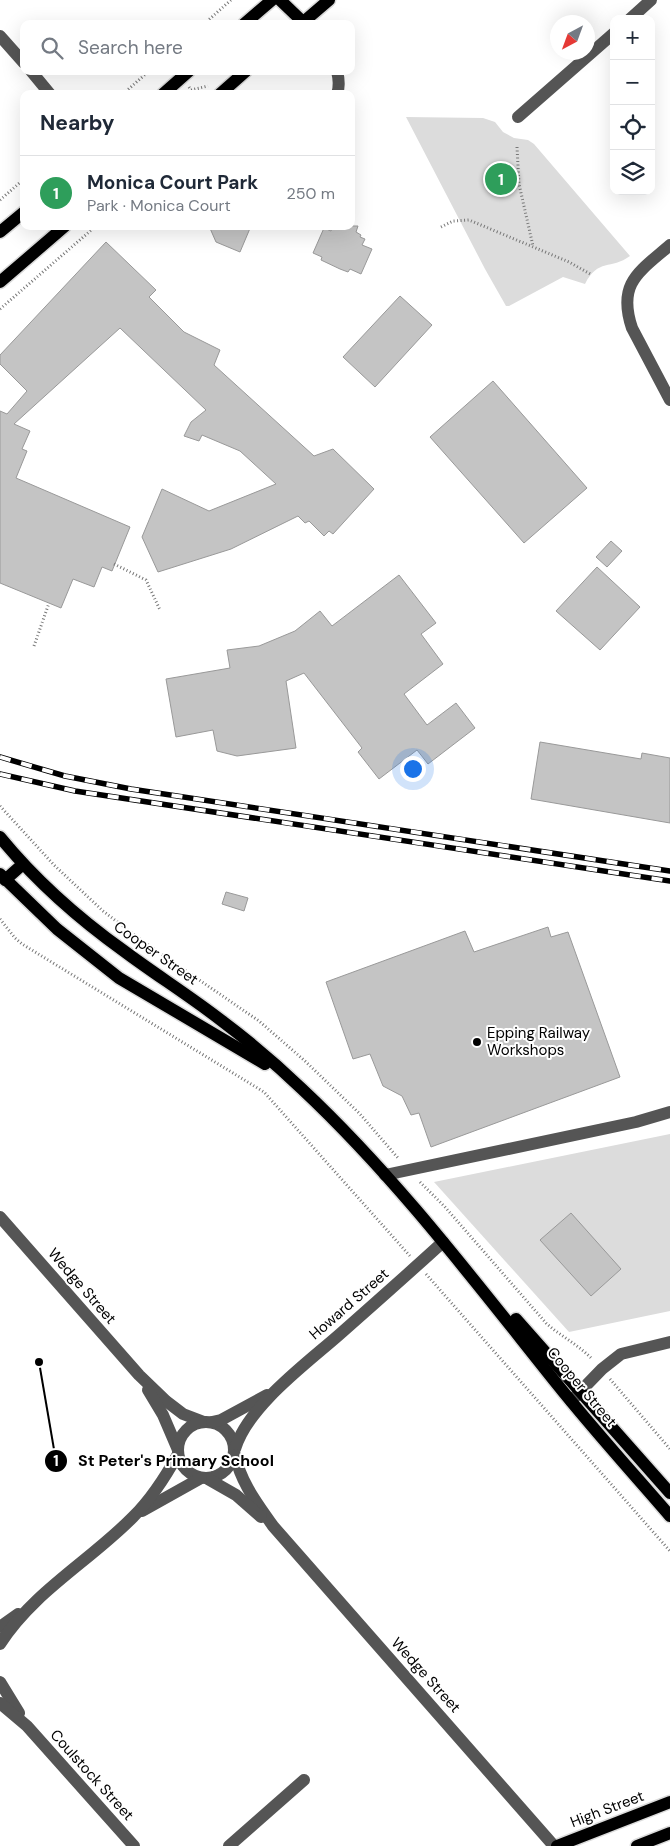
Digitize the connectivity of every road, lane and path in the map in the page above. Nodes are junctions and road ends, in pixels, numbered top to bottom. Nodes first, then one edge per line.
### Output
1 (231, 0) edge
2 (272, 0) edge
3 (280, 0) edge
4 (329, 0) edge
5 (651, 0) edge
6 (634, 15) edge
7 (208, 20) edge
8 (249, 20) edge
9 (300, 20) edge
10 (306, 20) edge
11 (0, 36) edge
12 (610, 36) edge
13 (20, 58) edge
14 (34, 75) edge
15 (144, 75) edge
16 (184, 75) edge
17 (241, 75) edge
18 (338, 75) edge
19 (47, 90) edge
20 (128, 90) edge
21 (168, 90) edge
22 (225, 90) edge
23 (339, 90) edge
24 (518, 117) dead end
25 (517, 147) dead end
26 (20, 182) edge
27 (0, 200) edge
28 (20, 215) edge
29 (442, 227) dead end
30 (60, 230) edge
31 (91, 230) edge
32 (0, 232) edge
33 (670, 245) edge
34 (533, 246) junction
35 (592, 275) dead end
36 (0, 282) edge
37 (0, 309) edge
38 (670, 400) edge
39 (114, 564) dead end
40 (49, 603) dead end
41 (160, 610) dead end
42 (34, 646) dead end
43 (0, 837) edge
44 (23, 864) junction
45 (2, 879) edge
46 (0, 919) edge
47 (300, 1088) junction
48 (670, 1112) edge
49 (385, 1176) junction
50 (0, 1217) edge
51 (443, 1242) junction
52 (418, 1265) junction
53 (473, 1277) junction
54 (670, 1342) edge
55 (139, 1376) junction
56 (276, 1390) junction
57 (581, 1391) junction
58 (571, 1401) junction
59 (208, 1422) junction
60 (178, 1452) junction
61 (235, 1452) junction
62 (205, 1479) junction
63 (670, 1493) edge
64 (134, 1516) junction
65 (670, 1516) edge
66 (273, 1526) junction
67 (670, 1551) edge
68 (33, 1605) junction
69 (0, 1626) edge
70 (0, 1644) edge
71 (0, 1682) edge
72 (0, 1703) edge
73 (27, 1726) junction
74 (304, 1780) dead end
75 (670, 1802) edge
76 (670, 1833) edge
77 (134, 1846) edge
78 (229, 1846) edge
79 (555, 1846) edge
80 (637, 1846) edge

1 - 7 path
2 - 8 main road
3 - 9 main road
4 - 10 main road
5 - 6 street
11 - 13 street
12 - 24 street
14 - 19 street
15 - 20 path
16 - 21 main road
17 - 22 main road
18 - 23 street
25 - 34 path
26 - 27 path
28 - 32 main road
29 - 34 path
30 - 36 main road
31 - 37 path
33 - 38 street
34 - 35 path
39 - 41 path
40 - 42 path
43 - 44 main road, Cooper Street
44 - 45 main road
44 - 47 main road, Cooper Street
45 - 47 main road, Cooper Street
46 - 52 path
47 - 49 main road, Cooper Street
48 - 49 street
49 - 51 main road, Cooper Street
50 - 55 street, Wedge Street
51 - 52 street, Howard Street
51 - 53 main road, Cooper Street
52 - 56 street, Howard Street
52 - 67 path
53 - 57 main road, Cooper Street
53 - 58 main road, Cooper Street
54 - 57 street
55 - 59 street, Wedge Street
55 - 60 street, Wedge Street
56 - 59 street, Howard Street
56 - 61 street, Howard Street
57 - 58 street
57 - 63 main road, Cooper Street
58 - 65 main road, Cooper Street
59 - 60 street
59 - 61 street
60 - 62 street
60 - 64 street
61 - 62 street
61 - 66 street, Wedge Street
62 - 64 street
62 - 66 street, Wedge Street
64 - 68 street
66 - 79 street, Wedge Street
68 - 69 street
68 - 70 street
71 - 73 street, Coulstock Street
72 - 73 street, Coulstock Street
73 - 77 street, Coulstock Street
74 - 78 street
75 - 79 main road, High Street
76 - 80 main road

